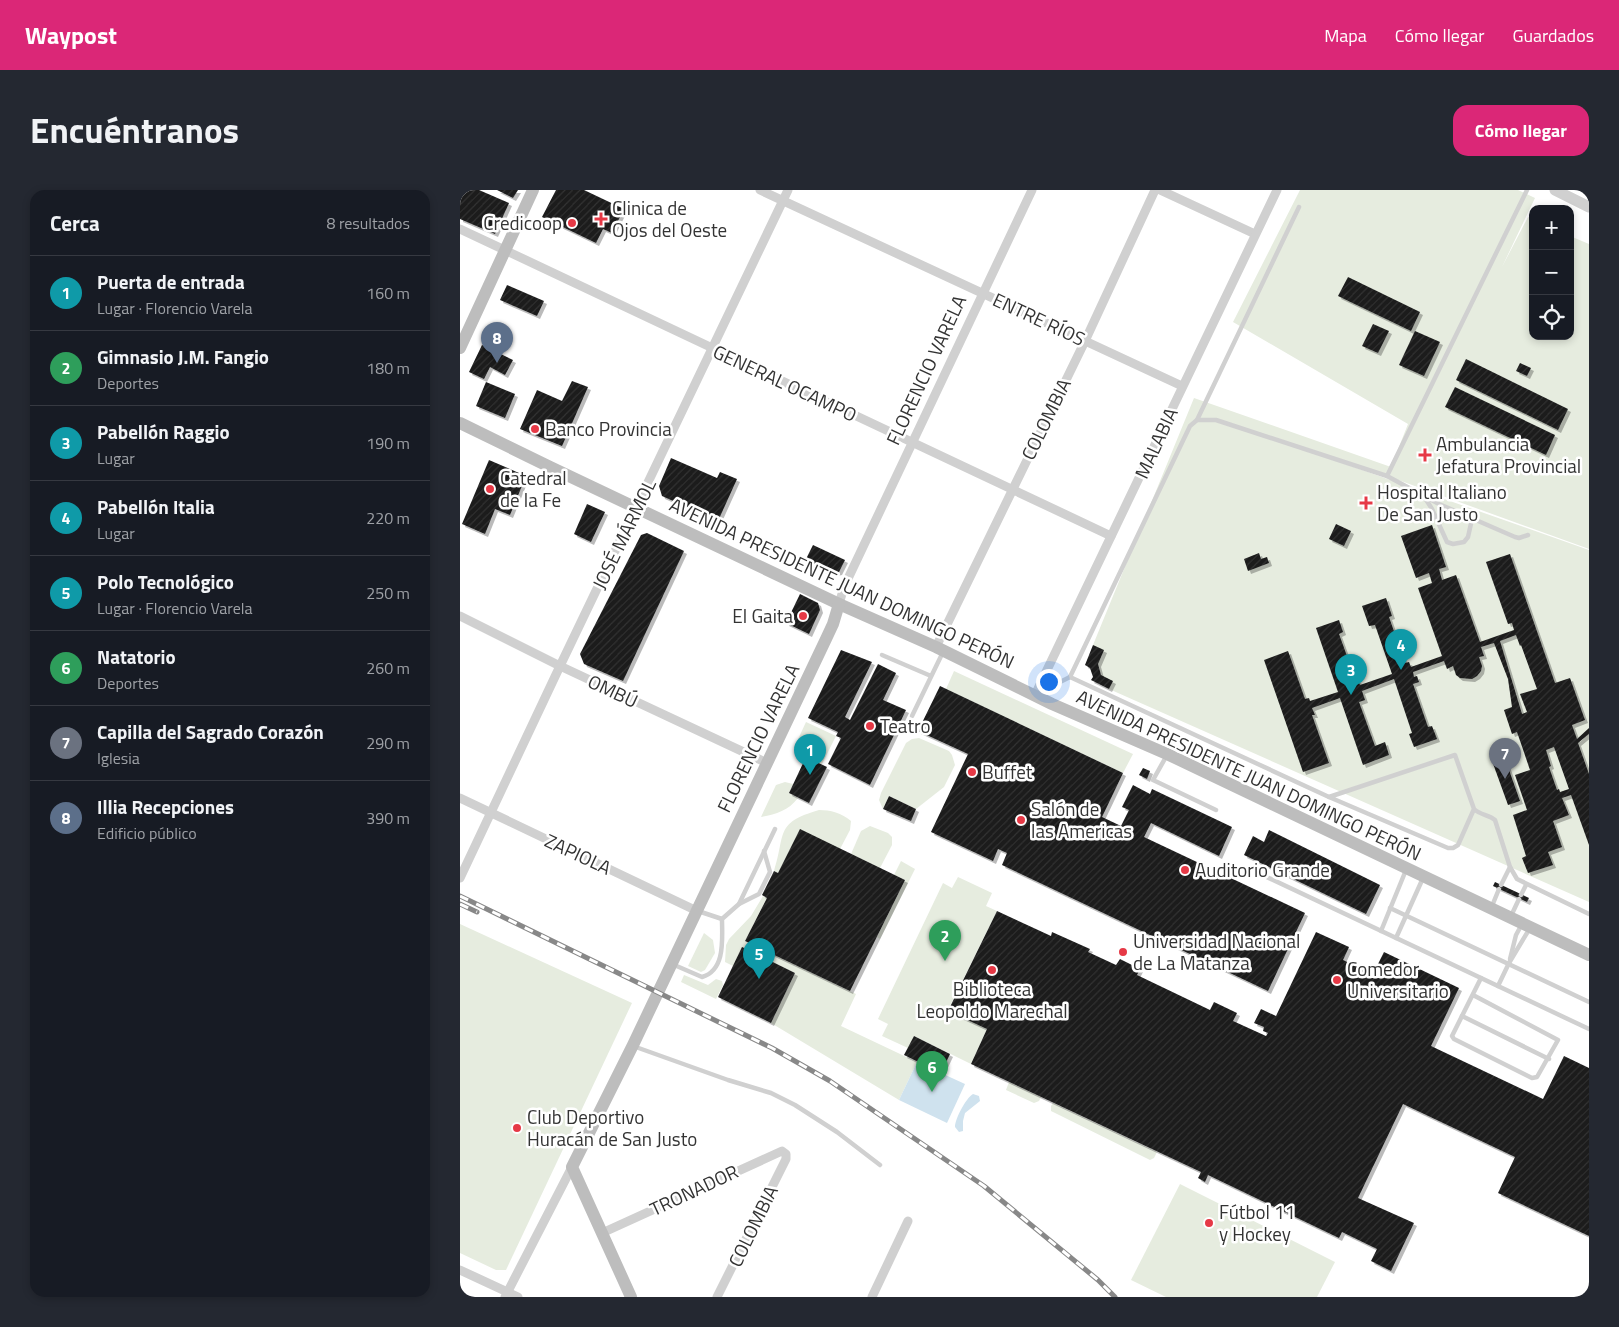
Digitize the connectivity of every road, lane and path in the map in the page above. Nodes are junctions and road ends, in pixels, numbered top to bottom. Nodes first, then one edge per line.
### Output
1 (533, 190) edge
2 (760, 190) edge
3 (788, 190) edge
4 (1032, 190) edge
5 (1155, 190) edge
6 (1160, 190) edge
7 (1277, 190) edge
8 (1527, 190) edge
9 (1555, 190) edge
10 (782, 201) junction
11 (1298, 207) dead end
12 (1589, 207) edge
13 (460, 229) edge
14 (1255, 234) junction
15 (504, 251) junction
16 (983, 293) junction
17 (1085, 341) junction
18 (460, 348) edge
19 (712, 348) junction
20 (1182, 386) junction
21 (1197, 420) junction
22 (460, 423) edge
23 (912, 443) junction
24 (1387, 476) junction
25 (1012, 490) junction
26 (1424, 496) junction
27 (637, 507) junction
28 (1472, 519) junction
29 (1528, 535) dead end
30 (1111, 536) junction
31 (839, 604) junction
32 (460, 616) edge
33 (940, 649) junction
34 (882, 655) dead end
35 (560, 666) junction
36 (931, 676) junction
37 (1070, 677) junction
38 (1035, 695) junction
39 (912, 716) dead end
40 (1167, 754) junction
41 (767, 763) junction
42 (1329, 797) junction
43 (460, 798) edge
44 (1474, 809) junction
45 (1216, 810) dead end
46 (490, 813) junction
47 (775, 829) dead end
48 (764, 851) junction
49 (1510, 867) junction
50 (1407, 869) junction
51 (1256, 872) dead end
52 (1424, 877) junction
53 (460, 878) edge
54 (1526, 885) junction
55 (739, 904) junction
56 (1390, 908) junction
57 (1491, 908) junction
58 (697, 911) junction
59 (1589, 914) edge
60 (1407, 916) junction
61 (722, 919) junction
62 (1521, 923) junction
63 (1380, 931) junction
64 (1396, 938) junction
65 (1589, 956) edge
66 (1509, 963) junction
67 (670, 964) junction
68 (1482, 978) junction
69 (1498, 986) junction
70 (1473, 995) junction
71 (1589, 1002) edge
72 (1462, 1016) junction
73 (1589, 1029) edge
74 (633, 1045) junction
75 (1549, 1059) junction
76 (786, 1154) joint
77 (880, 1165) dead end
78 (572, 1167) junction
79 (908, 1221) dead end
80 (602, 1233) junction
81 (460, 1270) edge
82 (506, 1294) edge
83 (518, 1297) edge
84 (631, 1297) edge
85 (717, 1297) edge
86 (872, 1297) edge

1 - 15 main road
2 - 10 street, ENTRE RÍOS
3 - 10 street, JOSÉ MÁRMOL
4 - 16 street, FLORENCIO VARELA
5 - 17 street, COLOMBIA
6 - 14 street
7 - 14 street, MALABIA
8 - 24 lane
9 - 12 street
10 - 16 street, ENTRE RÍOS
10 - 19 street, JOSÉ MÁRMOL
11 - 21 lane
13 - 15 street, GENERAL OCAMPO
14 - 20 street, MALABIA
15 - 18 main road
15 - 19 street, GENERAL OCAMPO
16 - 17 street, ENTRE RÍOS
16 - 23 street, FLORENCIO VARELA
17 - 20 street, ENTRE RÍOS
17 - 25 street, COLOMBIA
19 - 23 street, GENERAL OCAMPO
19 - 27 street, JOSÉ MÁRMOL
20 - 30 street, MALABIA
21 - 24 lane
21 - 37 lane
22 - 27 main road, AVENIDA PRESIDENTE JUAN DOMINGO PERÓN
23 - 25 street, GENERAL OCAMPO
23 - 31 street, FLORENCIO VARELA
24 - 26 lane
25 - 30 street, GENERAL OCAMPO
25 - 33 street, COLOMBIA
26 - 28 lane
26 - 28 lane
27 - 31 main road, AVENIDA PRESIDENTE JUAN DOMINGO PERÓN
27 - 35 street, JOSÉ MÁRMOL
28 - 29 lane
30 - 38 street, MALABIA
31 - 33 main road, AVENIDA PRESIDENTE JUAN DOMINGO PERÓN
31 - 41 main road, FLORENCIO VARELA
32 - 35 street, OMBÚ
33 - 36 lane
33 - 38 main road, AVENIDA PRESIDENTE JUAN DOMINGO PERÓN
34 - 36 lane
35 - 41 street, OMBÚ
35 - 46 street, JOSÉ MÁRMOL
36 - 39 lane
37 - 38 lane
37 - 42 lane
38 - 40 main road, AVENIDA PRESIDENTE JUAN DOMINGO PERÓN
40 - 45 lane
40 - 50 main road, AVENIDA PRESIDENTE JUAN DOMINGO PERÓN
41 - 58 main road, FLORENCIO VARELA
42 - 44 lane
42 - 44 lane
43 - 46 street, ZAPIOLA
44 - 49 lane
46 - 53 street, JOSÉ MÁRMOL
46 - 58 street, ZAPIOLA
47 - 48 lane
48 - 55 lane
48 - 55 lane
49 - 54 lane
49 - 57 lane
50 - 52 main road, AVENIDA PRESIDENTE JUAN DOMINGO PERÓN
50 - 56 lane
51 - 63 lane
52 - 57 main road, AVENIDA PRESIDENTE JUAN DOMINGO PERÓN
52 - 60 lane
54 - 59 lane
54 - 62 lane
55 - 61 lane
56 - 60 lane
56 - 63 lane
57 - 62 main road, AVENIDA PRESIDENTE JUAN DOMINGO PERÓN
58 - 61 lane
58 - 67 main road, FLORENCIO VARELA
60 - 64 lane
60 - 66 lane
61 - 67 lane
62 - 65 main road, AVENIDA PRESIDENTE JUAN DOMINGO PERÓN
62 - 66 lane
62 - 66 lane
63 - 64 lane
64 - 68 lane
66 - 69 lane
66 - 71 lane
67 - 74 main road, FLORENCIO VARELA
68 - 69 lane
68 - 70 lane
69 - 73 lane
70 - 72 lane
70 - 75 lane
72 - 75 lane
72 - 75 lane
74 - 77 lane
74 - 78 main road, FLORENCIO VARELA
76 - 80 street, TRONADOR
76 - 85 street, COLOMBIA
78 - 80 main road
78 - 82 street, FLORENCIO VARELA
79 - 86 street
80 - 84 main road
81 - 82 street
82 - 83 street

